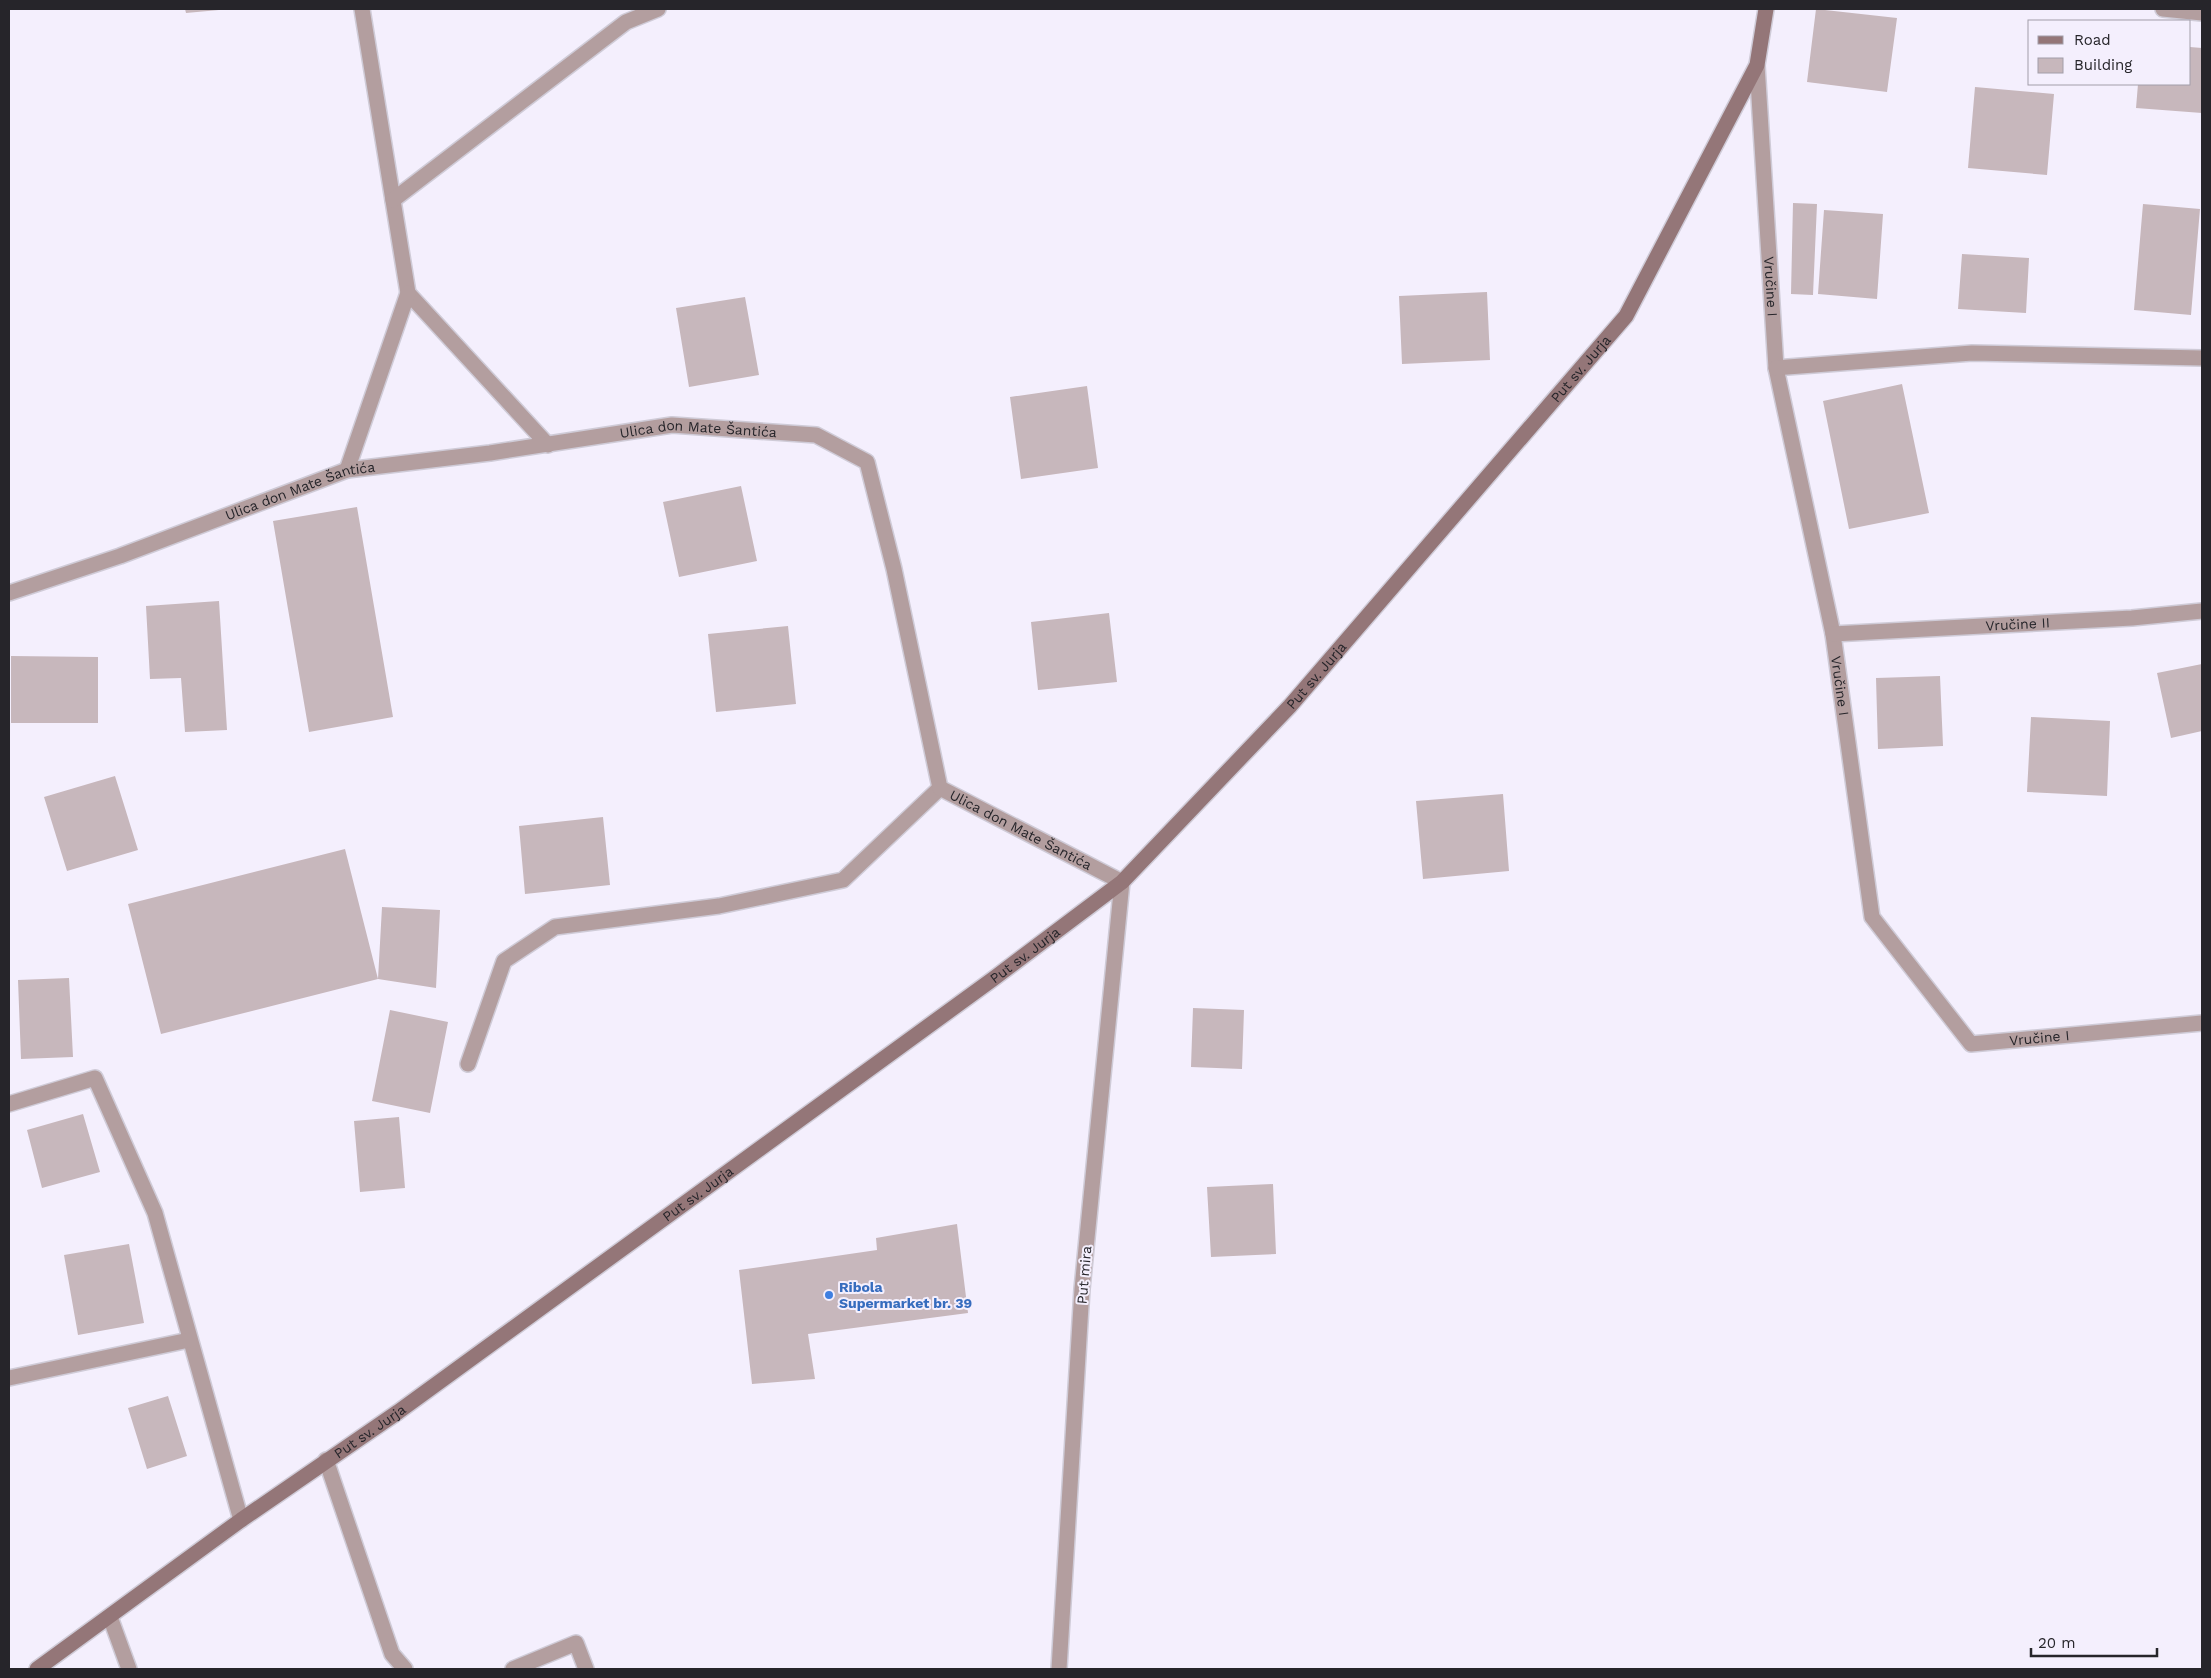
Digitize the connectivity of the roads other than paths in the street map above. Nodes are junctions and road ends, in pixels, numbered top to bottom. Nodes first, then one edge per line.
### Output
1 (362, 9) edge
2 (658, 9) edge
3 (1766, 9) edge
4 (2163, 9) edge
5 (2202, 13) edge
6 (1757, 64) junction
7 (393, 200) junction
8 (408, 293) junction
9 (2202, 358) edge
10 (1776, 368) junction
11 (548, 445) junction
12 (347, 470) junction
13 (9, 593) edge
14 (2202, 611) edge
15 (1833, 634) junction
16 (940, 788) junction
17 (1122, 882) junction
18 (2202, 1023) edge
19 (468, 1064) dead end
20 (9, 1104) edge
21 (189, 1340) junction
22 (9, 1378) edge
23 (326, 1460) junction
24 (242, 1520) junction
25 (110, 1618) junction
26 (37, 1669) edge
27 (129, 1669) edge
28 (405, 1669) edge
29 (512, 1669) edge
30 (586, 1669) edge
31 (1058, 1669) edge

1 - 7 street
2 - 7 street
3 - 6 street, Put sv. Jurja
4 - 5 street
6 - 10 street, Vručine I
6 - 17 street, Put sv. Jurja
7 - 8 street
8 - 11 street
8 - 12 street
9 - 10 street
10 - 15 street, Vručine I
11 - 12 street, Ulica don Mate Šantića
11 - 16 street, Ulica don Mate Šantića
12 - 13 street, Ulica don Mate Šantića
14 - 15 street, Vručine II
15 - 18 street, Vručine I
16 - 17 street, Ulica don Mate Šantića
16 - 19 street
17 - 23 street, Put sv. Jurja
17 - 31 street, Put mira
20 - 21 street
21 - 22 street
21 - 24 street
23 - 24 street, Put sv. Jurja
23 - 28 street
24 - 25 street, Put sv. Jurja
25 - 26 street, Put sv. Jurja
25 - 27 street
29 - 30 street

